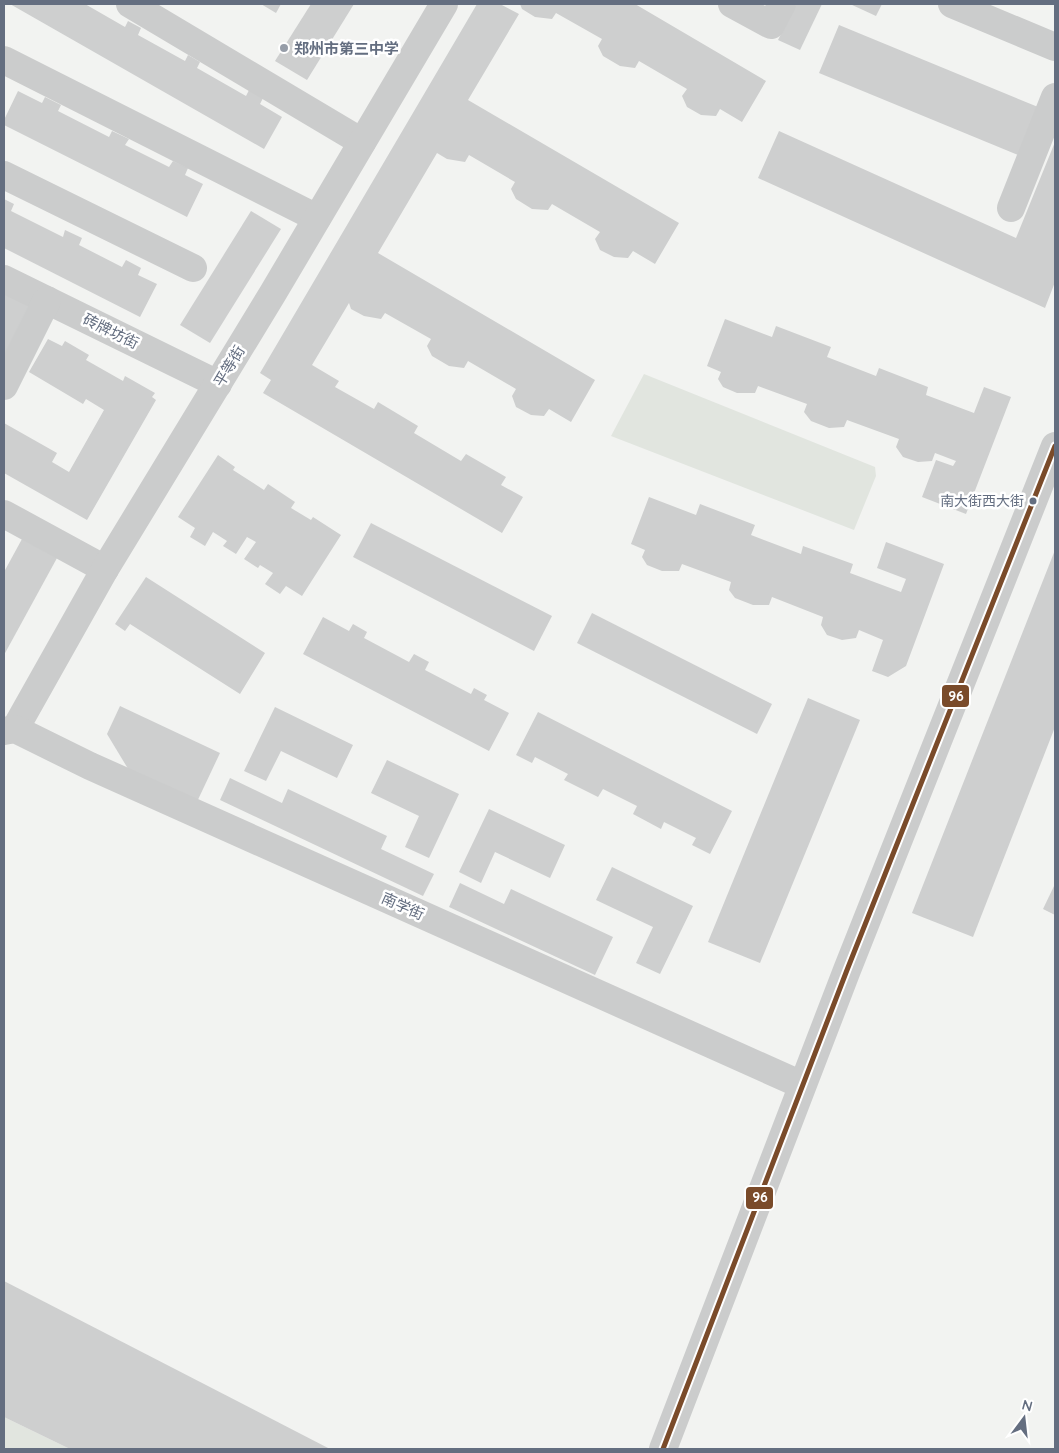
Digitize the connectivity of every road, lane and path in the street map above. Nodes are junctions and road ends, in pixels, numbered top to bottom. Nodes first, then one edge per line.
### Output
1 (130, 4) edge
2 (444, 4) edge
3 (732, 4) edge
4 (782, 4) edge
5 (952, 4) edge
6 (1055, 48) edge
7 (4, 60) edge
8 (1055, 96) edge
9 (362, 142) junction
10 (4, 175) edge
11 (1011, 208) dead end
12 (318, 218) junction
13 (193, 268) dead end
14 (4, 279) edge
15 (47, 300) junction
16 (218, 384) junction
17 (4, 386) edge
18 (1055, 446) edge
19 (8, 525) edge
20 (105, 569) junction
21 (9, 730) edge
22 (802, 1085) junction
23 (663, 1449) edge

1 - 9 street
2 - 9 street, 平等街
3 - 4 street
5 - 6 street
7 - 12 street
8 - 11 street
9 - 12 street, 平等街
10 - 13 street
12 - 16 street, 平等街
14 - 15 street, 砖牌坊街
15 - 16 street, 砖牌坊街
15 - 17 street
16 - 20 street, 平等街
18 - 22 street
19 - 20 street
20 - 21 street, 平等街
21 - 22 street, 南学街
22 - 23 street

